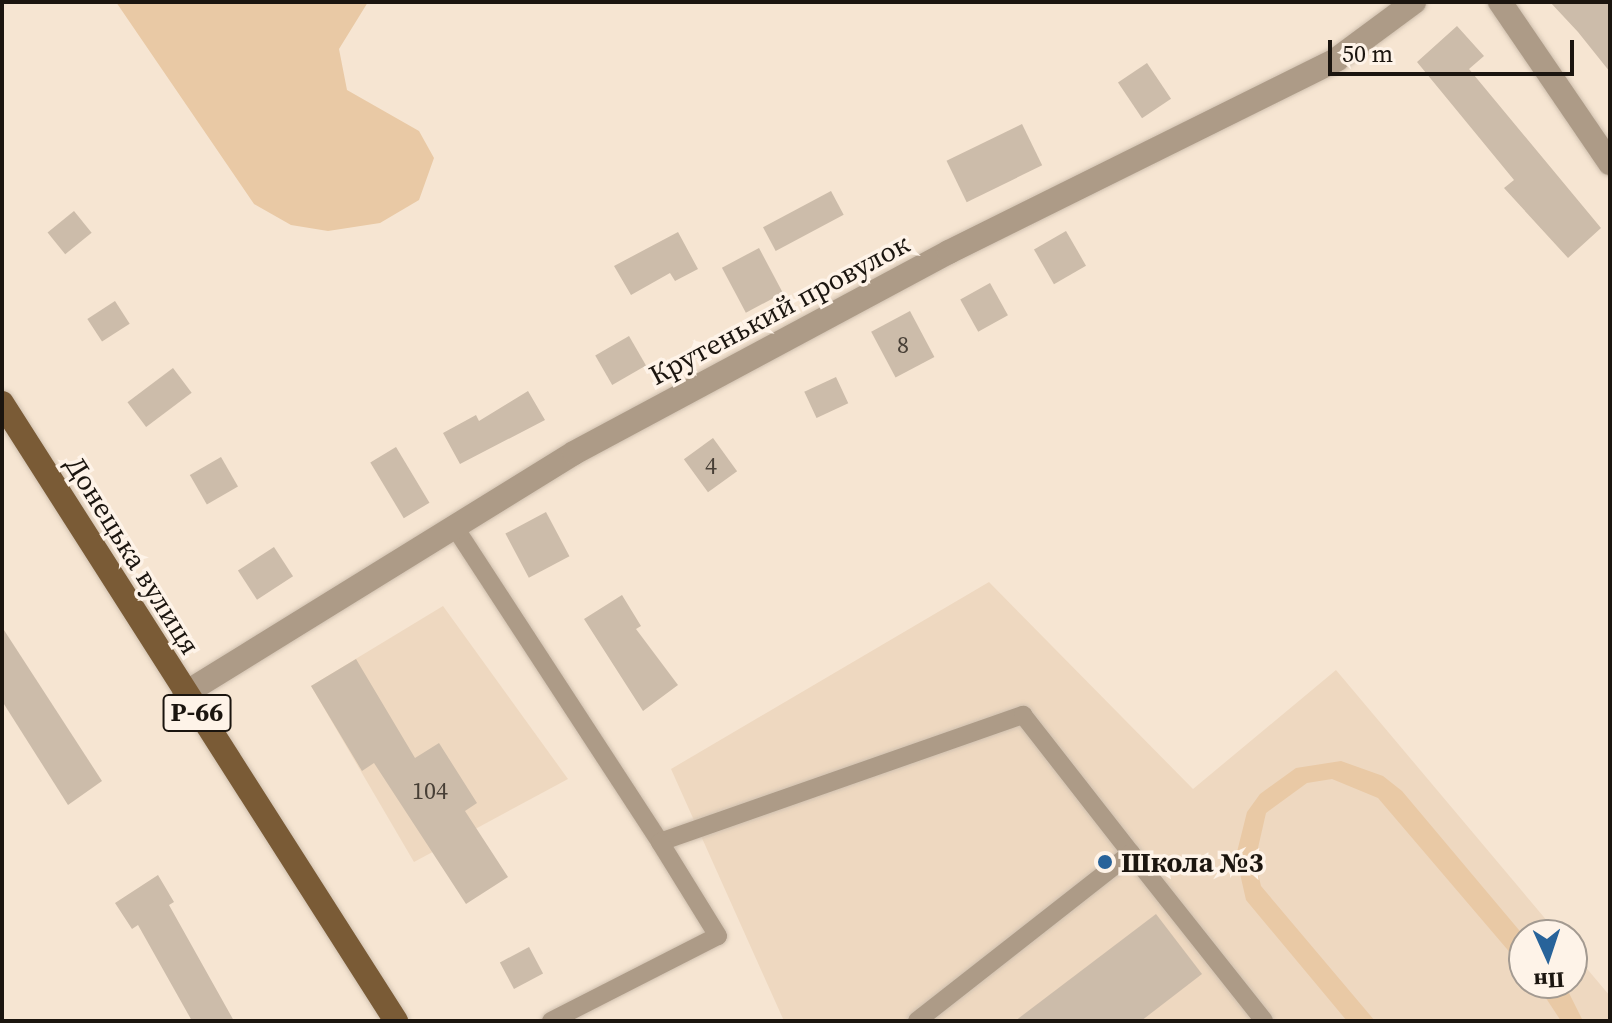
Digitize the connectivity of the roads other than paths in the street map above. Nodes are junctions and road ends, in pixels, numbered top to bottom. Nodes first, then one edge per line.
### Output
1 (1414, 2) edge
2 (1500, 2) edge
3 (1610, 163) edge
4 (2, 403) edge
5 (456, 529) junction
6 (184, 694) junction
7 (660, 842) junction
8 (1131, 853) junction
9 (396, 1021) edge
10 (551, 1021) edge
11 (917, 1021) edge
12 (1264, 1021) edge

1 - 5 street, Крутенький провулок
2 - 3 street
4 - 6 main road, Донецька вулиця / Р-66
5 - 6 street, Крутенький провулок
5 - 7 lane
6 - 9 main road, Донецька вулиця / Р-66
7 - 8 lane
7 - 10 lane
8 - 11 lane
8 - 12 lane

